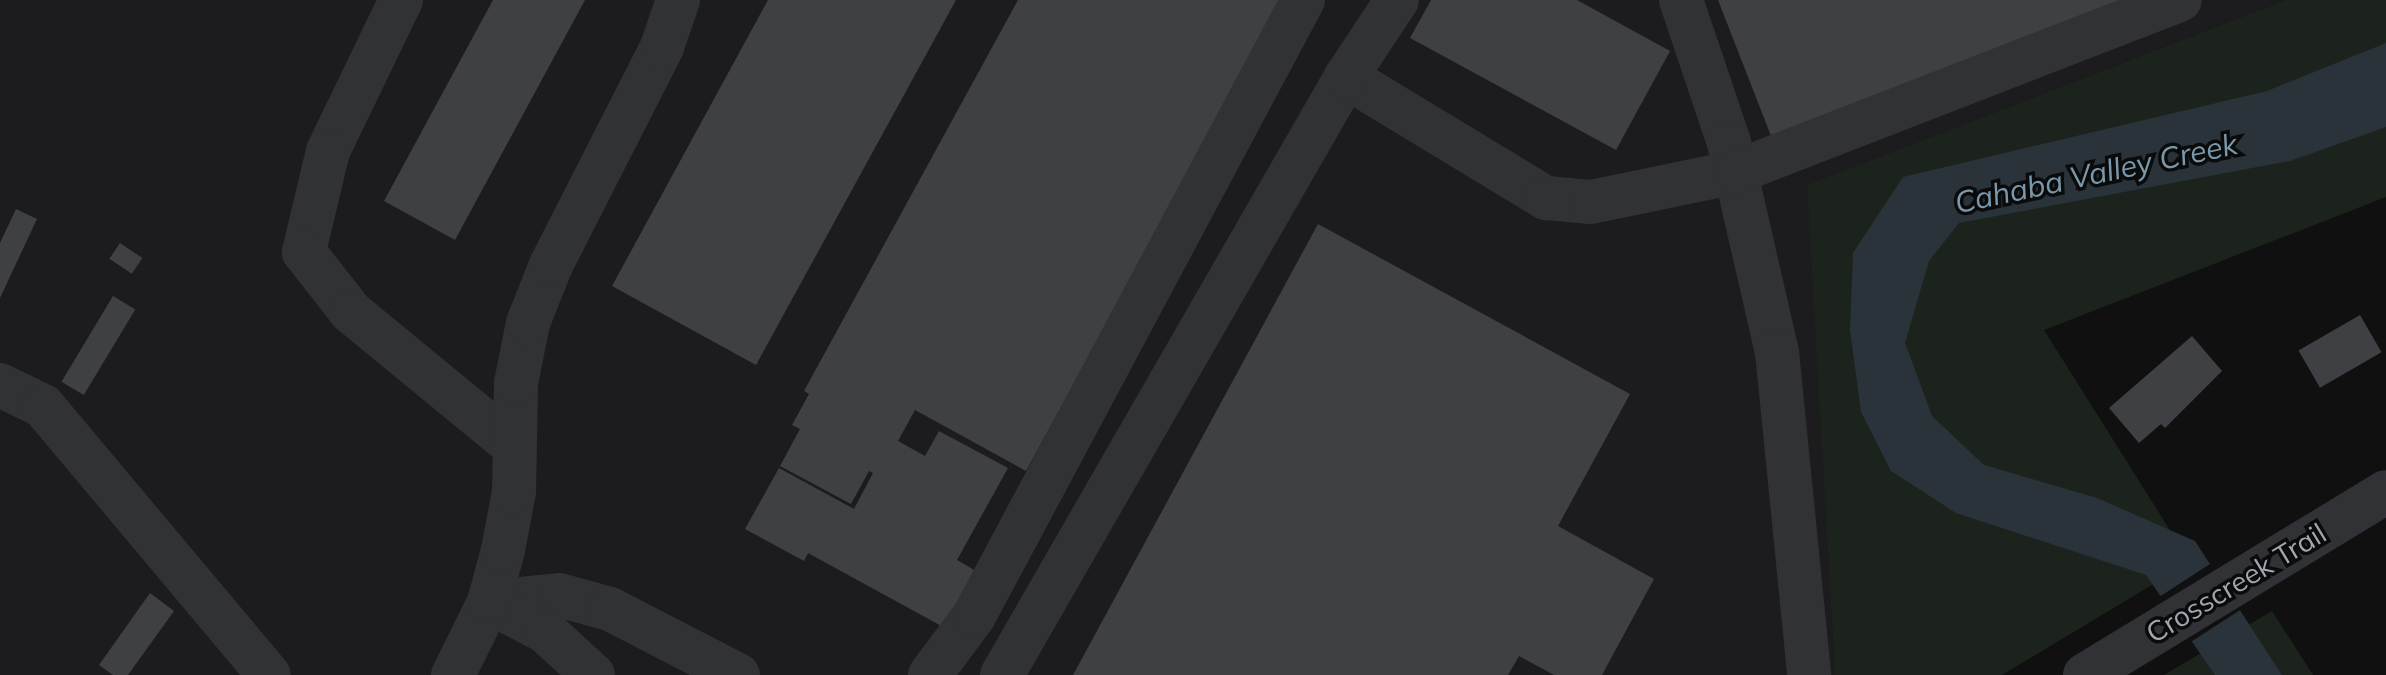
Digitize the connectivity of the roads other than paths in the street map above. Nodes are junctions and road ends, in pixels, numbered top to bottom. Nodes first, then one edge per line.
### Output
1 (401, 0) edge
2 (678, 0) edge
3 (1303, 0) edge
4 (1397, 0) edge
5 (1681, 0) edge
6 (2180, 0) edge
7 (1346, 77) junction
8 (1736, 172) junction
9 (0, 385) edge
10 (513, 445) junction
11 (2386, 492) edge
12 (489, 602) junction
13 (269, 675) edge
14 (453, 675) edge
15 (593, 675) edge
16 (738, 675) edge
17 (930, 675) edge
18 (1002, 675) edge
19 (1809, 675) edge
20 (2085, 675) edge

1 - 10 street
2 - 10 street
3 - 17 street
4 - 7 street
5 - 8 street
6 - 8 street
7 - 8 street
7 - 18 street
8 - 19 street
9 - 13 street
10 - 12 street
11 - 20 street, Crosscreek Trail
12 - 14 street
12 - 15 street
12 - 16 street

